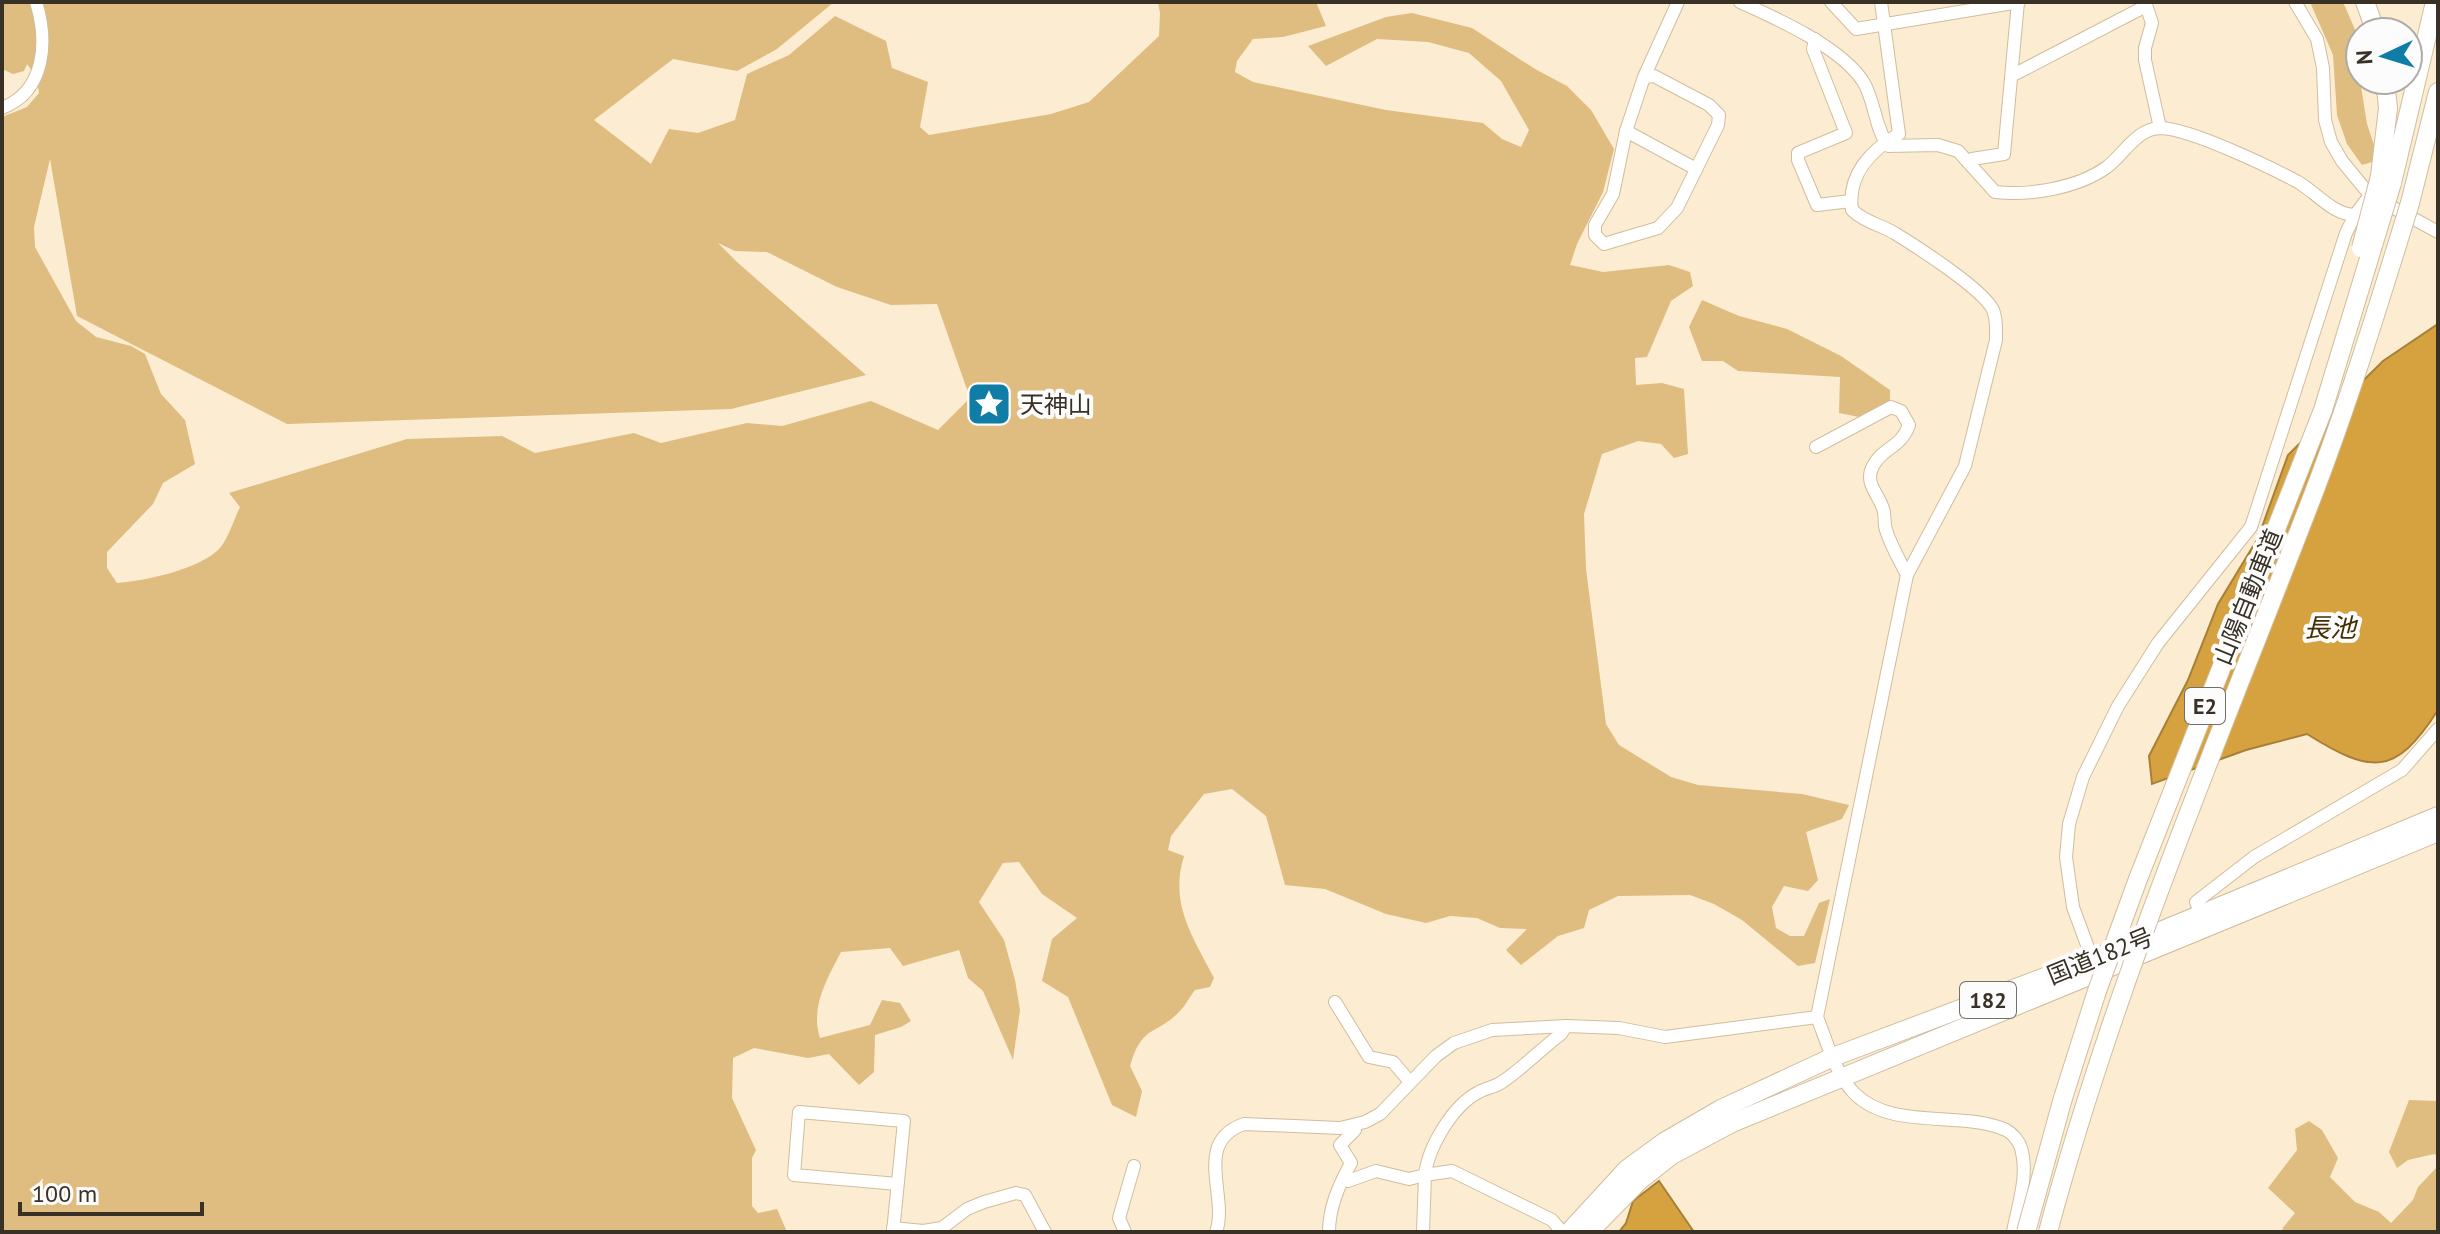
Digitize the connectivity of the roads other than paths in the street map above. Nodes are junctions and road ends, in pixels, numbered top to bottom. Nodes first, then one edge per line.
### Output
1 (36, 2) edge
2 (1678, 2) edge
3 (1740, 2) edge
4 (1831, 2) edge
5 (1881, 2) edge
6 (2019, 2) edge
7 (2295, 2) edge
8 (2435, 2) edge
9 (2146, 4) edge
10 (1938, 9) edge
11 (1884, 25) junction
12 (1815, 39) junction
13 (2012, 72) junction
14 (1644, 77) junction
15 (2438, 92) edge
16 (2387, 96) edge
17 (2, 108) edge
18 (2160, 128) junction
19 (1626, 131) junction
20 (1885, 142) junction
21 (2438, 142) edge
22 (1968, 162) junction
23 (1696, 169) junction
24 (2386, 180) junction
25 (2370, 195) junction
26 (1851, 201) junction
27 (2410, 203) junction
28 (2355, 215) junction
29 (2438, 232) edge
30 (1816, 447) dead end
31 (1907, 575) junction
32 (2438, 729) edge
33 (2438, 816) edge
34 (2438, 832) edge
35 (2204, 920) junction
36 (2095, 966) junction
37 (1335, 1002) dead end
38 (1817, 1017) junction
39 (1566, 1026) junction
40 (1833, 1057) junction
41 (1842, 1077) junction
42 (1410, 1082) junction
43 (1355, 1125) junction
44 (1134, 1166) dead end
45 (1425, 1175) junction
46 (1343, 1179) junction
47 (898, 1184) junction
48 (893, 1230) edge
49 (1045, 1232) edge
50 (1125, 1232) edge
51 (1216, 1232) edge
52 (1329, 1232) edge
53 (1423, 1232) edge
54 (1562, 1232) edge
55 (1569, 1232) edge
56 (1589, 1232) edge
57 (2013, 1232) edge
58 (2026, 1232) edge
59 (2048, 1232) edge

1 - 17 street
2 - 14 street
3 - 12 street
4 - 11 street
5 - 11 street
6 - 10 street
6 - 13 street
7 - 25 street
8 - 24 highway, 山陽自動車道 / E2
9 - 13 street
9 - 18 street
10 - 11 street
11 - 20 street
12 - 20 street
12 - 26 street
13 - 22 street
14 - 19 street
14 - 23 street
15 - 27 highway, 山陽自動車道 / E2
16 - 24 highway
18 - 22 street
18 - 28 street
19 - 23 street
19 - 23 street
20 - 22 street
20 - 26 street
21 - 27 highway
24 - 58 highway, 山陽自動車道 / E2, bridge
25 - 28 street
25 - 29 street
26 - 31 street
27 - 59 highway, 山陽自動車道 / E2, bridge
28 - 36 street
30 - 31 street
31 - 38 street
32 - 35 street
33 - 35 highway, 国道182号 / 182
34 - 35 highway, 国道182号 / 182
35 - 36 highway, 国道182号 / 182
36 - 40 highway, 国道182号 / 182
36 - 41 highway, 国道182号 / 182
37 - 42 street
38 - 39 street
38 - 40 street
39 - 42 street
39 - 45 street
40 - 41 street
40 - 55 highway, 国道182号 / 182
41 - 56 highway, 国道182号 / 182
41 - 57 street
42 - 43 street
43 - 46 street
43 - 51 street
44 - 50 street
45 - 46 street
45 - 53 street
45 - 54 street
46 - 52 street
47 - 47 street
47 - 48 street
48 - 49 street

